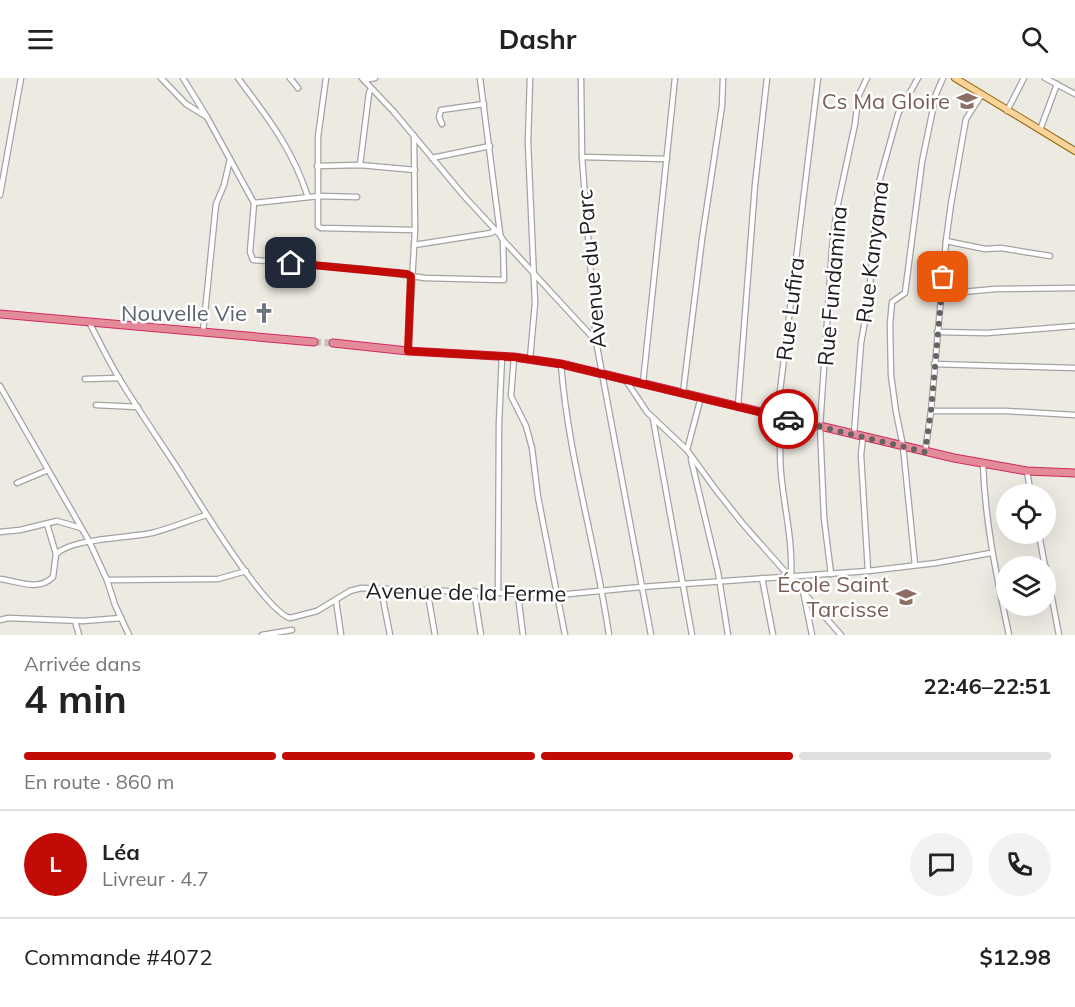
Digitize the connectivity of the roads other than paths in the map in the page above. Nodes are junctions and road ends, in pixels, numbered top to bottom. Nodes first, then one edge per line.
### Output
1 (21, 78) edge
2 (161, 78) edge
3 (183, 78) edge
4 (238, 78) edge
5 (290, 78) edge
6 (326, 78) edge
7 (375, 78) edge
8 (480, 78) edge
9 (530, 78) edge
10 (581, 78) edge
11 (675, 78) edge
12 (723, 78) edge
13 (767, 78) edge
14 (818, 78) edge
15 (867, 78) edge
16 (918, 78) edge
17 (943, 78) edge
18 (955, 78) edge
19 (1024, 78) edge
20 (1045, 78) edge
21 (363, 79) edge
22 (1057, 84) junction
23 (298, 88) dead end
24 (371, 89) junction
25 (982, 94) junction
26 (1075, 94) edge
27 (484, 104) junction
28 (1007, 111) junction
29 (207, 117) junction
30 (442, 124) dead end
31 (1040, 130) junction
32 (414, 136) junction
33 (490, 146) junction
34 (1075, 151) edge
35 (432, 158) junction
36 (582, 158) junction
37 (230, 159) junction
38 (667, 159) junction
39 (360, 165) junction
40 (317, 166) junction
41 (415, 170) junction
42 (2, 179) edge
43 (0, 195) edge
44 (319, 196) junction
45 (308, 197) junction
46 (357, 197) dead end
47 (254, 203) junction
48 (415, 230) junction
49 (496, 230) junction
50 (500, 235) junction
51 (503, 240) junction
52 (946, 241) junction
53 (414, 245) junction
54 (1050, 256) dead end
55 (534, 273) junction
56 (411, 276) junction
57 (1075, 288) edge
58 (941, 294) junction
59 (0, 314) edge
60 (89, 322) junction
61 (1075, 326) edge
62 (203, 332) junction
63 (938, 332) junction
64 (596, 340) junction
65 (314, 342) tunnel mouth
66 (333, 343) tunnel mouth
67 (408, 351) junction
68 (502, 356) junction
69 (514, 357) junction
70 (530, 359) junction
71 (561, 364) junction
72 (934, 364) junction
73 (1075, 368) edge
74 (602, 374) junction
75 (119, 378) junction
76 (85, 379) dead end
77 (624, 379) junction
78 (643, 383) junction
79 (0, 386) edge
80 (683, 393) junction
81 (701, 397) junction
82 (96, 405) dead end
83 (738, 406) junction
84 (138, 407) junction
85 (931, 411) junction
86 (1075, 415) edge
87 (777, 416) junction
88 (653, 418) junction
89 (820, 426) junction
90 (854, 434) junction
91 (863, 436) junction
92 (903, 446) junction
93 (689, 452) junction
94 (925, 452) junction
95 (983, 464) junction
96 (48, 470) junction
97 (1027, 471) junction
98 (1075, 474) edge
99 (17, 483) dead end
100 (1029, 484) edge
101 (206, 515) junction
102 (47, 524) junction
103 (81, 528) junction
104 (0, 532) edge
105 (89, 541) junction
106 (991, 552) junction
107 (57, 554) junction
108 (915, 566) junction
109 (246, 570) junction
110 (868, 571) junction
111 (831, 574) junction
112 (791, 576) junction
113 (0, 577) edge
114 (762, 578) junction
115 (107, 580) junction
116 (720, 582) junction
117 (682, 585) junction
118 (641, 587) junction
119 (381, 589) junction
120 (427, 589) junction
121 (803, 590) junction
122 (474, 591) junction
123 (601, 591) junction
124 (498, 592) junction
125 (519, 594) junction
126 (558, 596) junction
127 (336, 600) junction
128 (1055, 616) edge
129 (121, 618) junction
130 (290, 618) junction
131 (0, 620) edge
132 (75, 621) junction
133 (293, 632) edge
134 (79, 635) edge
135 (129, 635) edge
136 (262, 635) edge
137 (341, 635) edge
138 (390, 635) edge
139 (435, 635) edge
140 (481, 635) edge
141 (523, 635) edge
142 (565, 635) edge
143 (609, 635) edge
144 (651, 635) edge
145 (692, 635) edge
146 (728, 635) edge
147 (773, 635) edge
148 (812, 635) edge
149 (841, 635) edge
150 (1009, 635) edge
151 (1059, 635) edge

1 - 42 street
2 - 29 street
3 - 29 street
4 - 45 street
5 - 23 street
6 - 40 street
7 - 21 street
8 - 27 street
9 - 55 street
10 - 36 street, Avenue du Parc
11 - 38 street
12 - 80 street
13 - 83 street
14 - 87 street, Rue Lufira
15 - 89 street, Rue Fundamina
16 - 90 street, Rue Kanyama
17 - 92 street
18 - 25 main road
19 - 28 street
20 - 22 street
21 - 24 street
22 - 26 street
22 - 31 street
24 - 32 street
24 - 39 street
25 - 28 main road
25 - 52 street
27 - 30 street
27 - 33 street
28 - 31 main road
29 - 37 street
31 - 34 main road
32 - 35 street
32 - 41 street
33 - 35 street
33 - 50 street
35 - 49 street
36 - 38 street
36 - 64 street, Avenue du Parc
37 - 47 street
37 - 62 street
38 - 78 street
39 - 40 street
39 - 41 street
40 - 44 street
41 - 48 street
42 - 43 street
44 - 45 street
44 - 46 street
44 - 48 street
45 - 47 street
47 - 56 street
48 - 53 street
49 - 50 street
49 - 53 street
50 - 51 street
51 - 55 street
51 - 56 street
52 - 54 street
52 - 58 street
53 - 56 street
55 - 64 street
55 - 70 street
56 - 67 street
57 - 58 street
58 - 63 street
59 - 60 highway
60 - 62 highway
60 - 75 street
61 - 63 street
62 - 65 highway
63 - 72 street
64 - 74 street, Avenue du Parc
66 - 67 highway
67 - 68 highway
68 - 69 highway
68 - 124 street
69 - 70 highway
69 - 126 street
70 - 71 highway
71 - 74 highway
71 - 123 street
72 - 73 street
72 - 85 street
74 - 77 highway
74 - 118 street, Avenue du Parc
75 - 76 street
75 - 84 street
77 - 78 highway
77 - 88 street
78 - 80 highway
79 - 96 street
80 - 81 highway
81 - 83 highway
81 - 93 street
82 - 84 street
83 - 87 highway
84 - 101 street
85 - 86 street
85 - 94 street
87 - 89 highway
87 - 112 street, Rue Lufira
88 - 93 street
88 - 117 street
89 - 90 highway
89 - 111 street, Rue Fundamina
90 - 91 highway
91 - 92 highway
91 - 110 street
92 - 94 highway
92 - 108 street
93 - 112 street
93 - 116 street
94 - 95 highway
95 - 97 highway
95 - 106 street
96 - 99 street
96 - 103 street
97 - 98 highway
97 - 100 street
101 - 105 street
101 - 109 street
102 - 103 street
102 - 104 street
102 - 107 street
103 - 105 street
105 - 107 street
105 - 115 street
106 - 108 street, Avenue de la Ferme
106 - 150 street
107 - 113 street
108 - 110 street, Avenue de la Ferme
109 - 115 street
109 - 130 street
110 - 111 street, Avenue de la Ferme
111 - 112 street, Avenue de la Ferme
112 - 114 street, Avenue de la Ferme
112 - 121 street
114 - 116 street, Avenue de la Ferme
114 - 147 street
115 - 129 street
116 - 117 street, Avenue de la Ferme
116 - 146 street
117 - 118 street, Avenue de la Ferme
117 - 145 street
118 - 123 street, Avenue de la Ferme
118 - 144 street, Avenue du Parc
119 - 120 street, Avenue de la Ferme
119 - 127 street, Avenue de la Ferme
119 - 138 street
120 - 122 street, Avenue de la Ferme
120 - 139 street
121 - 148 street
121 - 149 street
122 - 124 street, Avenue de la Ferme
122 - 140 street
123 - 126 street, Avenue de la Ferme
123 - 143 street
124 - 125 street, Avenue de la Ferme
125 - 126 street, Avenue de la Ferme
125 - 141 street
126 - 142 street
127 - 130 street, Avenue de la Ferme
127 - 137 street
128 - 151 street
129 - 132 street
129 - 135 street
130 - 133 street
131 - 132 street
132 - 134 street
133 - 136 street

